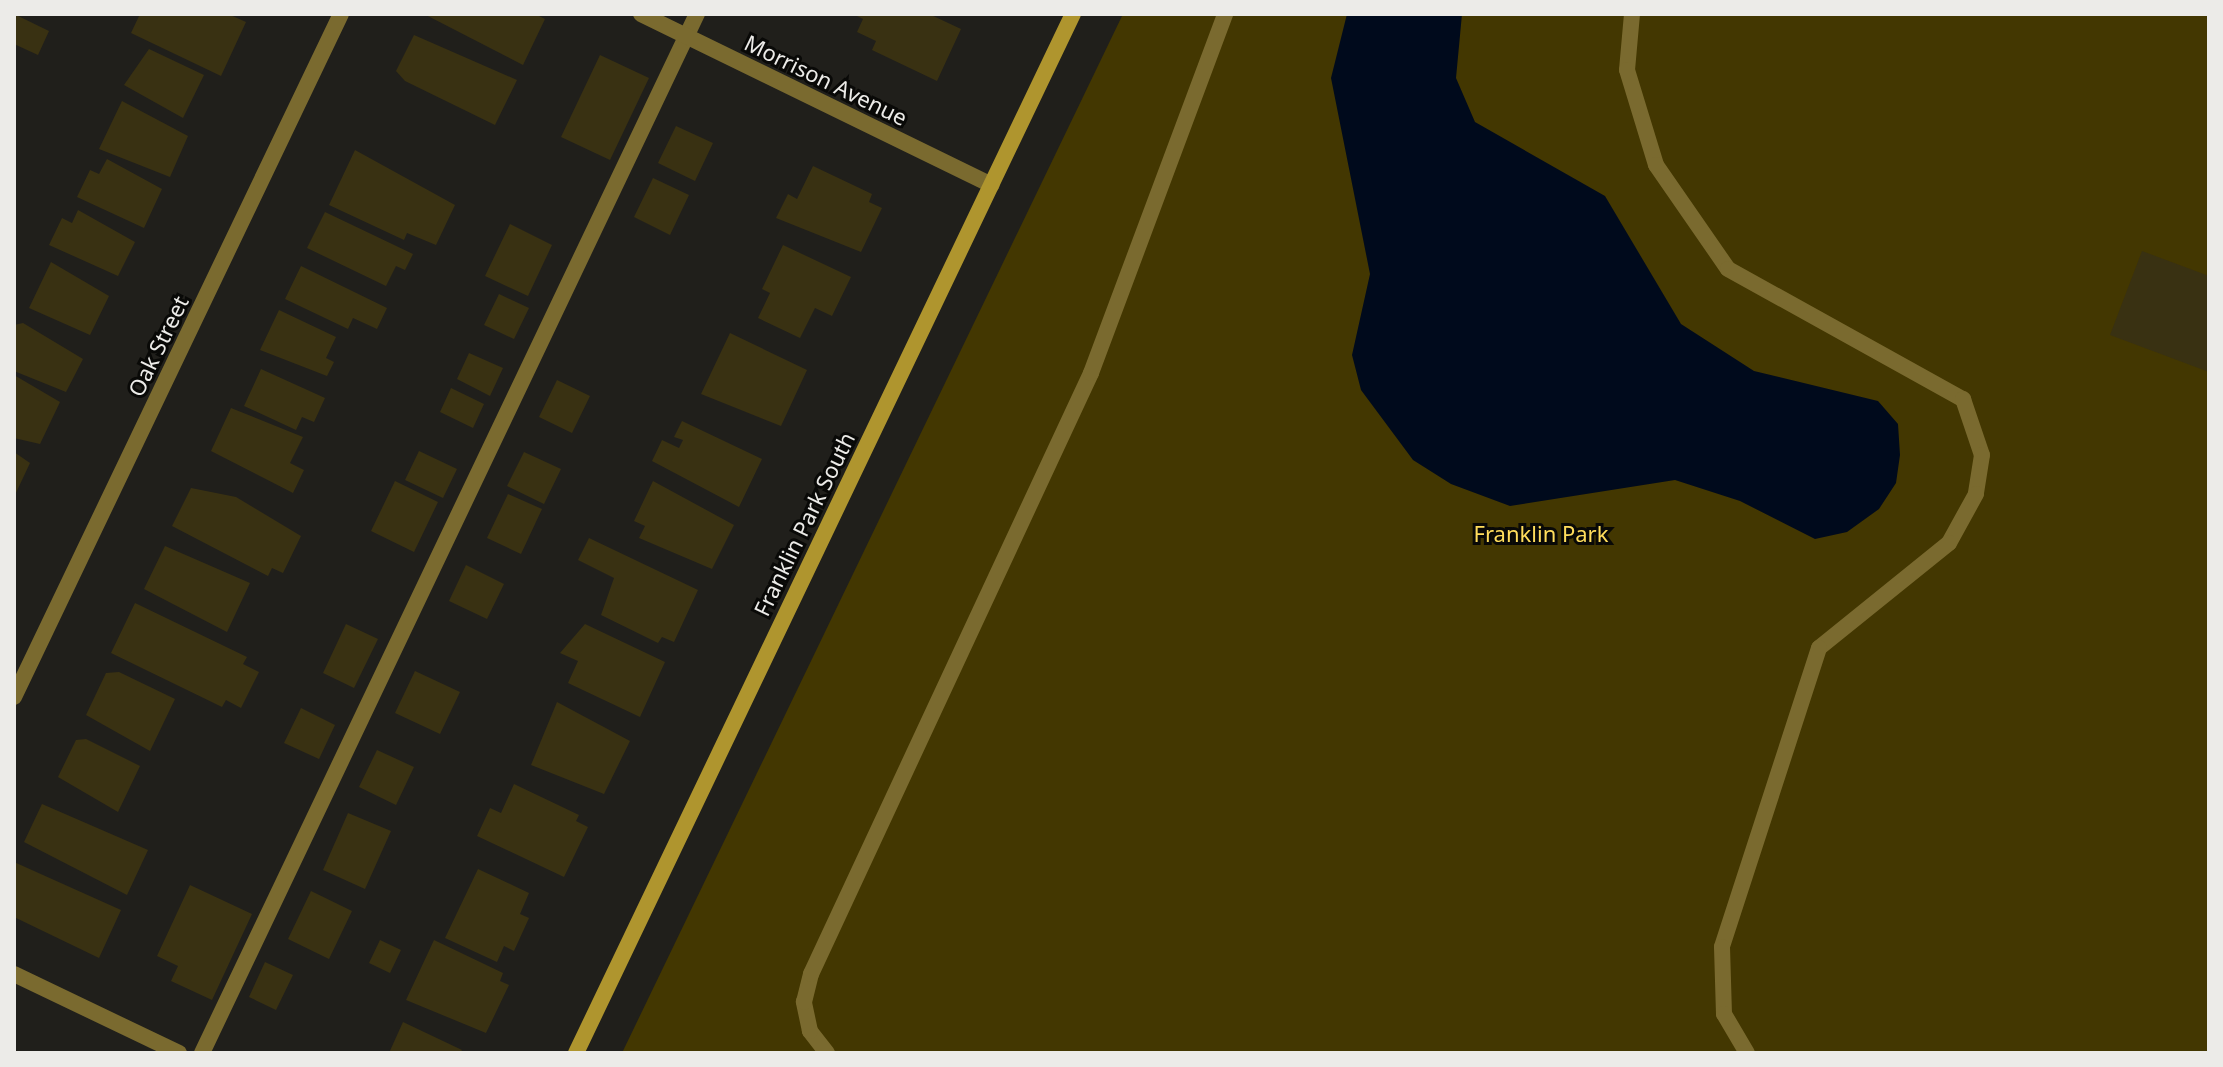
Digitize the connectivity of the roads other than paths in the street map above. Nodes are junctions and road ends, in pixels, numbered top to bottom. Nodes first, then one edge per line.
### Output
1 (341, 14) edge
2 (641, 14) edge
3 (697, 14) edge
4 (1073, 14) edge
5 (1225, 14) edge
6 (1632, 14) edge
7 (687, 36) junction
8 (991, 185) junction
9 (14, 697) edge
10 (14, 974) edge
11 (179, 1053) edge
12 (202, 1053) edge
13 (576, 1053) edge
14 (827, 1053) edge
15 (1747, 1053) edge

1 - 9 street, Oak Street
2 - 7 street, Morrison Avenue
3 - 7 street
4 - 8 street, Franklin Park South
5 - 14 street
6 - 15 street
7 - 8 street, Morrison Avenue
7 - 12 street
8 - 13 street, Franklin Park South
10 - 11 street

